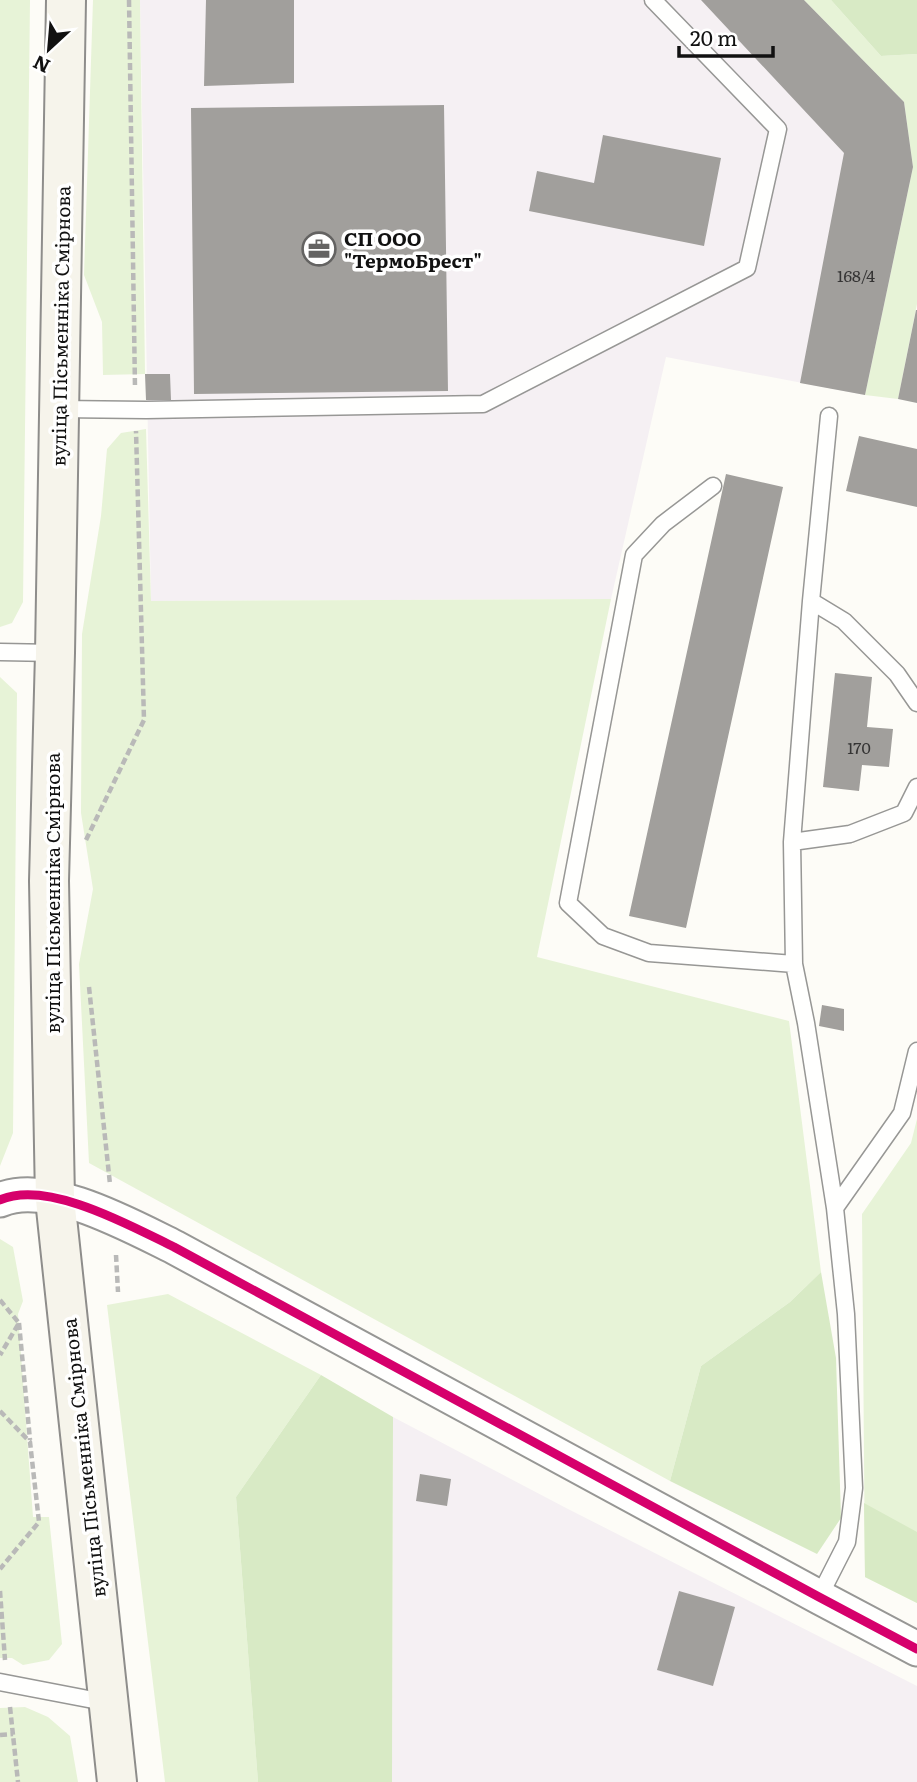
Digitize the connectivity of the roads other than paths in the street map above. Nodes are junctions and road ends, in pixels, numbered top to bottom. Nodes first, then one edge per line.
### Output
1 (66, 0) edge
2 (653, 0) edge
3 (59, 409) junction
4 (829, 416) dead end
5 (713, 486) dead end
6 (811, 601) junction
7 (0, 653) edge
8 (55, 653) junction
9 (917, 703) edge
10 (917, 787) edge
11 (792, 842) junction
12 (794, 964) junction
13 (917, 1051) edge
14 (55, 1199) junction
15 (0, 1200) edge
16 (835, 1209) junction
17 (819, 1597) junction
18 (917, 1648) edge
19 (0, 1682) edge
20 (109, 1703) junction
21 (117, 1782) edge

1 - 3 main road, вуліца Пісьменніка Смірнова
2 - 3 lane
3 - 8 main road, вуліца Пісьменніка Смірнова
4 - 6 lane
5 - 12 lane
6 - 9 lane
6 - 11 lane
7 - 8 lane
8 - 14 main road, вуліца Пісьменніка Смірнова
10 - 11 lane
11 - 12 lane
12 - 16 lane
13 - 16 lane
14 - 15 street
14 - 17 street
14 - 20 main road, вуліца Пісьменніка Смірнова
16 - 17 lane
17 - 18 street
19 - 20 lane
20 - 21 main road, вуліца Пісьменніка Смірнова

